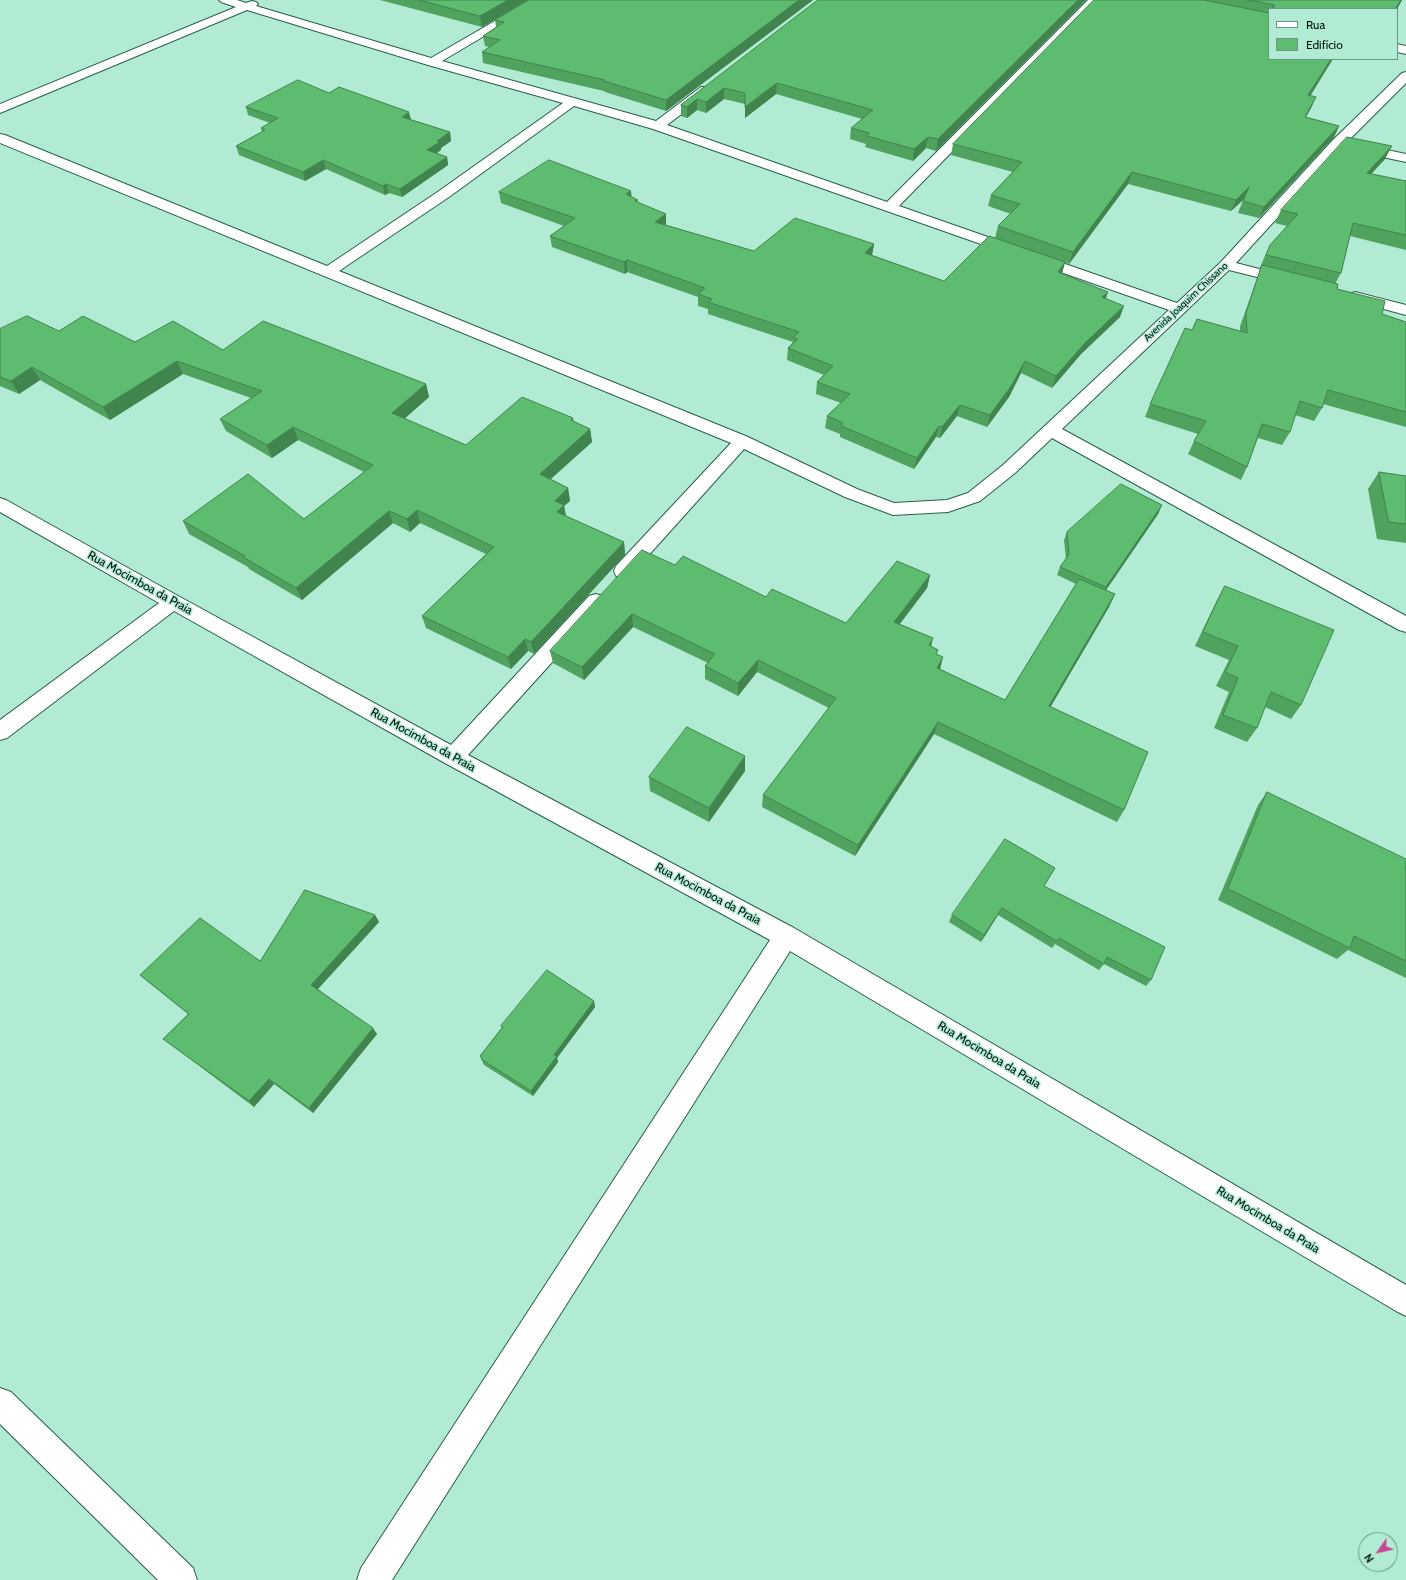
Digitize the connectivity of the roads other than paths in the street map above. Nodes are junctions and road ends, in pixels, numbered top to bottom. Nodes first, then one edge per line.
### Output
1 (225, 0) edge
2 (260, 0) edge
3 (539, 0) edge
4 (1094, 0) edge
5 (247, 6) junction
6 (432, 62) junction
7 (1406, 76) edge
8 (715, 83) edge
9 (572, 102) junction
10 (0, 109) edge
11 (658, 126) junction
12 (0, 138) edge
13 (1338, 143) junction
14 (1406, 158) edge
15 (890, 207) junction
16 (1226, 265) junction
17 (328, 272) junction
18 (1301, 284) edge
19 (1338, 293) edge
20 (1181, 309) junction
21 (1406, 310) edge
22 (1051, 430) junction
23 (742, 441) junction
24 (0, 504) edge
25 (173, 602) junction
26 (1406, 625) edge
27 (0, 732) edge
28 (453, 757) junction
29 (786, 936) junction
30 (1406, 1301) edge
31 (0, 1403) edge
32 (181, 1580) edge
33 (373, 1580) edge

1 - 5 street
2 - 5 street
3 - 6 street
4 - 15 street
5 - 6 street
5 - 10 street
6 - 9 street
7 - 13 street, Avenida Joaquim Chissano
8 - 11 street
9 - 11 street
9 - 17 street
11 - 15 street
12 - 17 street, Avenida Joaquim Chissano
13 - 14 street
13 - 16 street, Avenida Joaquim Chissano
15 - 20 street
16 - 18 street
16 - 20 street, Avenida Joaquim Chissano
17 - 23 street, Avenida Joaquim Chissano
19 - 21 street
20 - 22 street, Avenida Joaquim Chissano
22 - 23 street, Avenida Joaquim Chissano
22 - 26 street
23 - 28 street
24 - 25 street, Rua Mocimboa da Praia
25 - 27 street
25 - 28 street, Rua Mocimboa da Praia
28 - 29 street, Rua Mocimboa da Praia
29 - 30 street, Rua Mocimboa da Praia
29 - 33 street
31 - 32 street

